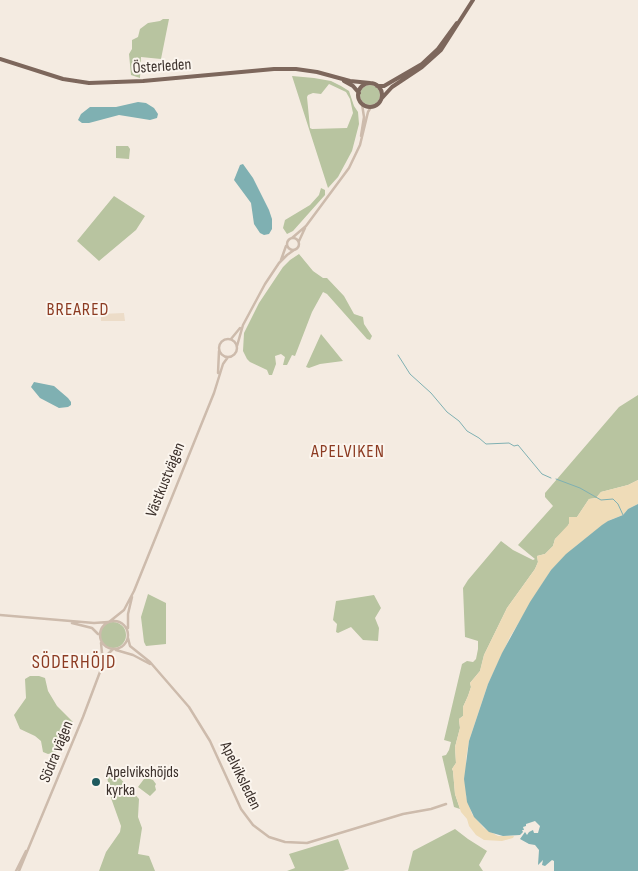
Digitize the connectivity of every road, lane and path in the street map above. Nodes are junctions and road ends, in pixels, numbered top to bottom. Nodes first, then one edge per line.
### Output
1 (472, 0) edge
2 (0, 59) edge
3 (328, 74) junction
4 (370, 83) junction
5 (377, 86) junction
6 (359, 93) junction
7 (382, 98) junction
8 (362, 104) junction
9 (371, 107) junction
10 (360, 145) junction
11 (306, 226) junction
12 (292, 238) junction
13 (299, 243) junction
14 (286, 244) junction
15 (294, 250) junction
16 (279, 263) junction
17 (243, 325) junction
18 (230, 339) junction
19 (237, 346) junction
20 (220, 349) junction
21 (228, 356) junction
22 (219, 377) junction
23 (134, 591) junction
24 (0, 616) edge
25 (64, 621) junction
26 (108, 622) junction
27 (128, 632) junction
28 (128, 638) junction
29 (100, 639) junction
30 (114, 650) junction
31 (102, 669) junction
32 (156, 670) junction
33 (446, 804) dead end
34 (18, 871) edge

1 - 5 main road
1 - 7 main road
2 - 3 main road, Österleden
3 - 4 main road, Österleden
3 - 6 main road, Österleden
4 - 5 main road
4 - 6 main road
5 - 7 main road
6 - 8 main road
7 - 9 main road
8 - 9 main road
8 - 10 street
9 - 10 street
10 - 11 street
11 - 12 street
11 - 13 street
12 - 13 street
12 - 14 street
13 - 15 street
14 - 15 street
14 - 16 street
15 - 16 street
16 - 17 street
17 - 18 street
17 - 19 street
18 - 19 street
18 - 20 street
19 - 21 street
20 - 21 street
20 - 22 street, Västkustvägen
21 - 22 street, Västkustvägen
22 - 23 street, Västkustvägen
23 - 26 street, Västkustvägen
23 - 27 street, Västkustvägen
24 - 25 street
25 - 26 street
25 - 29 street
26 - 27 street
26 - 29 street
27 - 28 street
28 - 30 street
28 - 32 street, Apelviksleden
29 - 30 street
29 - 31 street, Södra vägen
30 - 31 street, Södra vägen
30 - 32 street, Apelviksleden
31 - 34 street, Södra vägen
32 - 33 street, Apelviksleden

